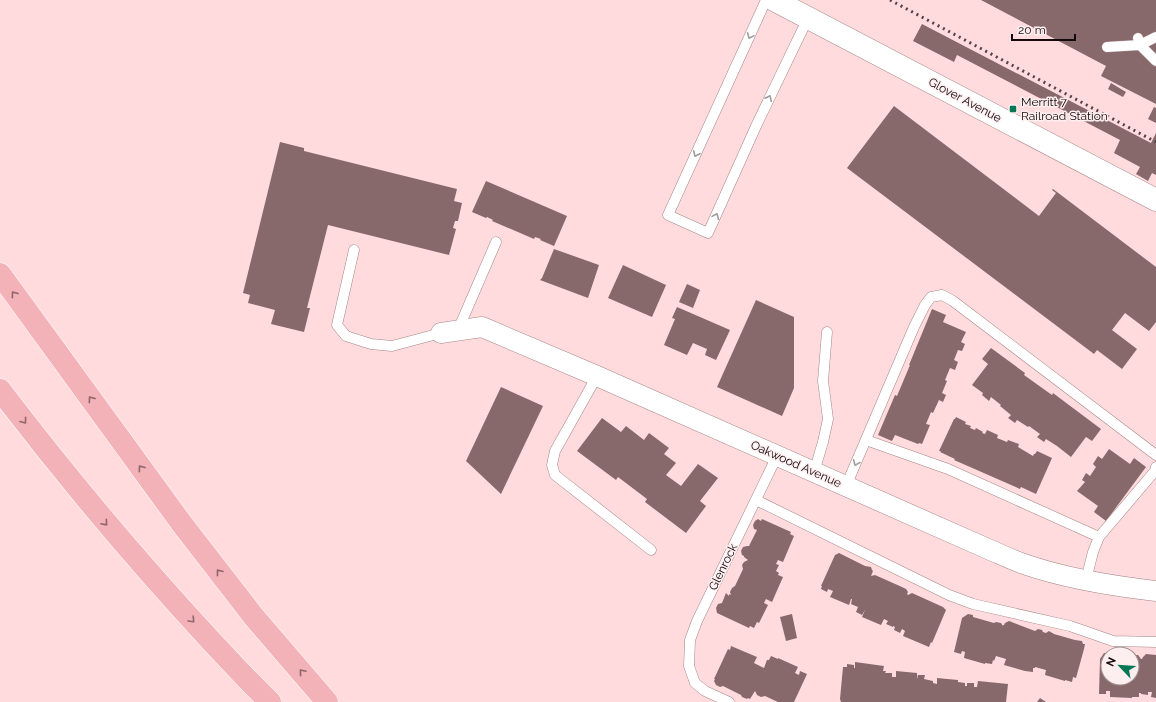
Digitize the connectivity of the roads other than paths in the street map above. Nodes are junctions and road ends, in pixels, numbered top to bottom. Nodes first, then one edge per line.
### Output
1 (766, 0) edge
2 (774, 0) edge
3 (808, 18) junction
4 (1156, 37) edge
5 (1139, 41) junction
6 (1107, 47) dead end
7 (1156, 61) edge
8 (1156, 200) edge
9 (496, 242) dead end
10 (354, 250) dead end
11 (0, 274) edge
12 (449, 332) junction
13 (827, 332) dead end
14 (597, 376) junction
15 (0, 390) edge
16 (866, 440) junction
17 (1156, 455) edge
18 (778, 456) junction
19 (1156, 466) edge
20 (814, 472) junction
21 (846, 486) junction
22 (756, 500) junction
23 (1099, 536) junction
24 (651, 550) dead end
25 (1086, 580) junction
26 (1156, 591) edge
27 (1156, 642) edge
28 (270, 702) edge
29 (327, 702) edge
30 (729, 702) edge

1 -> 3 lane
2 - 3 street, Glover Avenue
3 - 8 street, Glover Avenue
4 - 5 lane
5 - 6 lane
5 - 7 lane
9 - 12 lane
10 - 12 lane
29 -> 11 highway
12 - 14 street, Oakwood Avenue
13 - 20 lane
14 - 18 street, Oakwood Avenue
14 - 24 lane
15 -> 28 highway
16 - 17 lane
16 -> 21 lane
16 - 23 lane
18 - 20 street, Oakwood Avenue
18 - 22 lane, Glenrock
19 - 23 lane
20 - 21 street, Oakwood Avenue
21 - 25 street, Oakwood Avenue
22 - 27 lane
22 - 30 lane, Glenrock
23 - 25 lane
25 - 26 street, Oakwood Avenue

